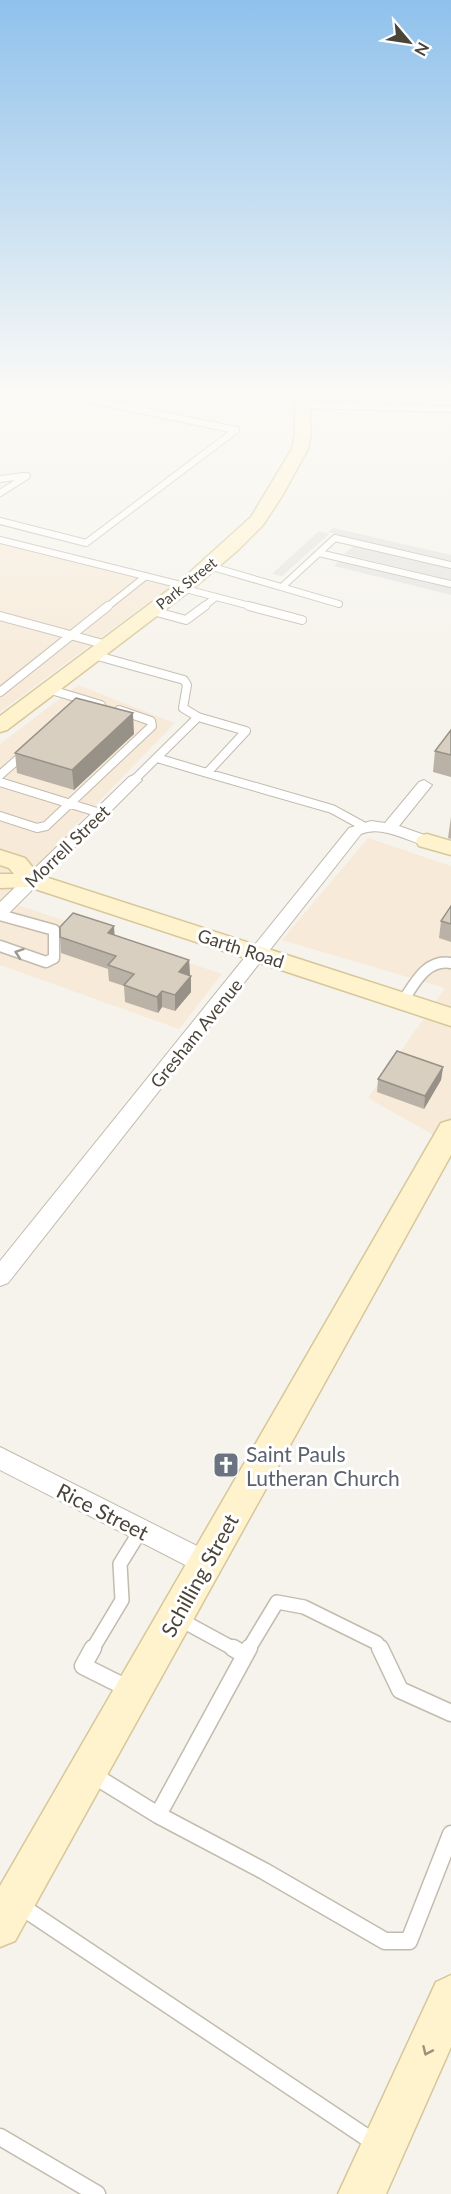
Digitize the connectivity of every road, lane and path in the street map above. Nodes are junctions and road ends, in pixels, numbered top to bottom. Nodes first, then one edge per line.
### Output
1 (149, 495) edge
2 (274, 495) edge
3 (0, 521) edge
4 (0, 540) edge
5 (319, 553) junction
6 (451, 565) edge
7 (209, 566) junction
8 (146, 576) junction
9 (451, 584) edge
10 (283, 586) junction
11 (183, 587) junction
12 (216, 597) junction
13 (339, 604) dead end
14 (153, 611) junction
15 (0, 616) edge
16 (302, 620) dead end
17 (72, 635) junction
18 (100, 650) junction
19 (48, 689) junction
20 (0, 692) edge
21 (84, 700) junction
22 (76, 707) edge
23 (198, 717) junction
24 (0, 726) edge
25 (34, 745) edge
26 (157, 758) junction
27 (207, 773) junction
28 (0, 775) edge
29 (134, 780) joint
30 (0, 782) edge
31 (424, 785) dead end
32 (70, 804) junction
33 (100, 813) junction
34 (0, 816) edge
35 (363, 826) junction
36 (389, 830) junction
37 (427, 841) joint
38 (451, 848) edge
39 (0, 858) edge
40 (32, 880) junction
41 (0, 881) edge
42 (0, 913) edge
43 (0, 946) edge
44 (260, 954) junction
45 (451, 963) edge
46 (402, 1001) junction
47 (451, 1017) edge
48 (451, 1130) edge
49 (0, 1276) edge
50 (0, 1458) edge
51 (141, 1530) junction
52 (206, 1563) junction
53 (176, 1617) junction
54 (245, 1655) junction
55 (134, 1691) junction
56 (451, 1713) edge
57 (88, 1771) junction
58 (158, 1815) junction
59 (451, 1834) edge
60 (7, 1914) edge
61 (451, 1997) edge
62 (0, 2137) edge
63 (384, 2149) junction
64 (97, 2194) edge
65 (361, 2194) edge

1 - 3 lane
2 - 7 street, Park Street
4 - 8 lane
5 - 6 lane
5 - 9 lane
5 - 10 lane
7 - 10 lane
7 - 11 street, Park Street
8 - 11 lane
8 - 17 lane
10 - 13 lane
11 - 12 lane
11 - 14 street, Park Street
12 - 14 lane
12 - 16 lane
14 - 18 street, Park Street
15 - 17 lane
17 - 18 lane
17 - 20 lane
18 - 19 street, Park Street
18 - 23 lane
19 - 21 lane
19 - 24 street, Park Street
21 - 22 lane
21 - 32 lane
23 - 26 lane
23 - 27 lane
25 - 28 lane
26 - 27 lane
26 - 29 lane
27 - 35 lane
29 - 33 street, Morrell Street
30 - 32 lane
31 - 36 street
32 - 33 lane
32 - 34 lane
33 - 40 street, Morrell Street
35 - 36 street
35 - 44 street, Gresham Avenue
36 - 37 street
37 - 38 street
39 - 40 street, Garth Road
40 - 41 street, Garth Road
40 - 42 street, Morrell Street
40 - 44 street, Garth Road
42 -> 43 lane
44 - 46 street, Garth Road
44 - 49 street, Gresham Avenue
45 - 46 lane
46 - 47 street, Garth Road
48 - 52 street, Schilling Street
50 - 51 street, Rice Street
51 - 52 street, Rice Street
51 - 55 lane
52 - 53 street, Schilling Street
53 - 54 lane
53 - 55 street, Schilling Street
54 - 56 lane
54 - 58 lane
55 - 57 street, Schilling Street
57 - 58 lane
57 - 60 street, Schilling Street
58 - 59 lane
60 - 63 lane
61 -> 63 street
62 - 64 lane
63 - 65 street

